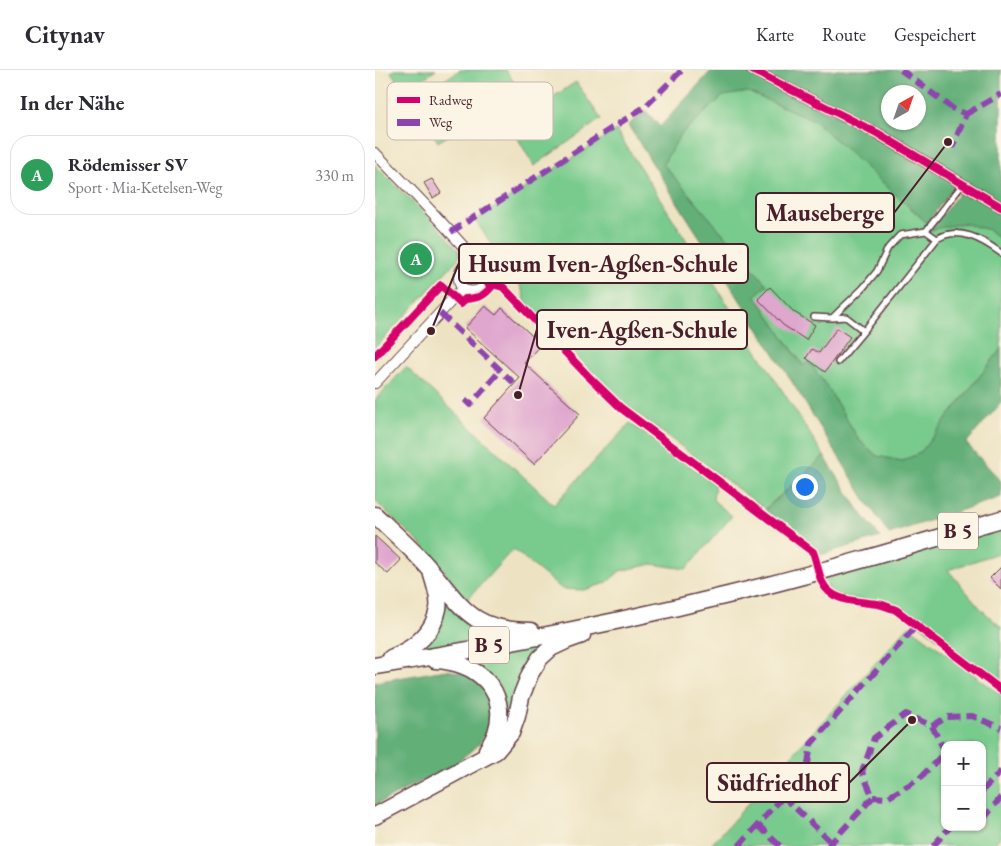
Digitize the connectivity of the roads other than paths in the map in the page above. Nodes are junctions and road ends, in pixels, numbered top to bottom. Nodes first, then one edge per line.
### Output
1 (753, 70) edge
2 (375, 153) edge
3 (963, 184) junction
4 (1001, 207) edge
5 (926, 231) junction
6 (937, 239) junction
7 (1001, 253) edge
8 (476, 262) junction
9 (463, 288) junction
10 (814, 317) dead end
11 (832, 318) junction
12 (864, 331) junction
13 (838, 362) dead end
14 (375, 383) edge
15 (375, 515) edge
16 (1001, 518) edge
17 (429, 568) junction
18 (636, 617) junction
19 (564, 631) junction
20 (415, 660) junction
21 (375, 666) edge
22 (481, 760) junction
23 (375, 816) edge

1 - 3 street
2 - 8 street
3 - 4 street
3 - 5 lane
5 - 6 lane
5 - 11 lane
6 - 7 lane
6 - 12 lane
8 - 9 street
8 - 9 street
9 - 14 street
10 - 11 lane
11 - 12 lane
12 - 13 lane
15 - 17 highway
16 - 18 highway, B 5
17 - 19 highway
17 - 21 highway
18 - 19 highway, B 5
18 - 22 highway
19 - 20 highway, B 5
20 - 21 highway, B 5
20 - 22 highway
22 - 23 highway

